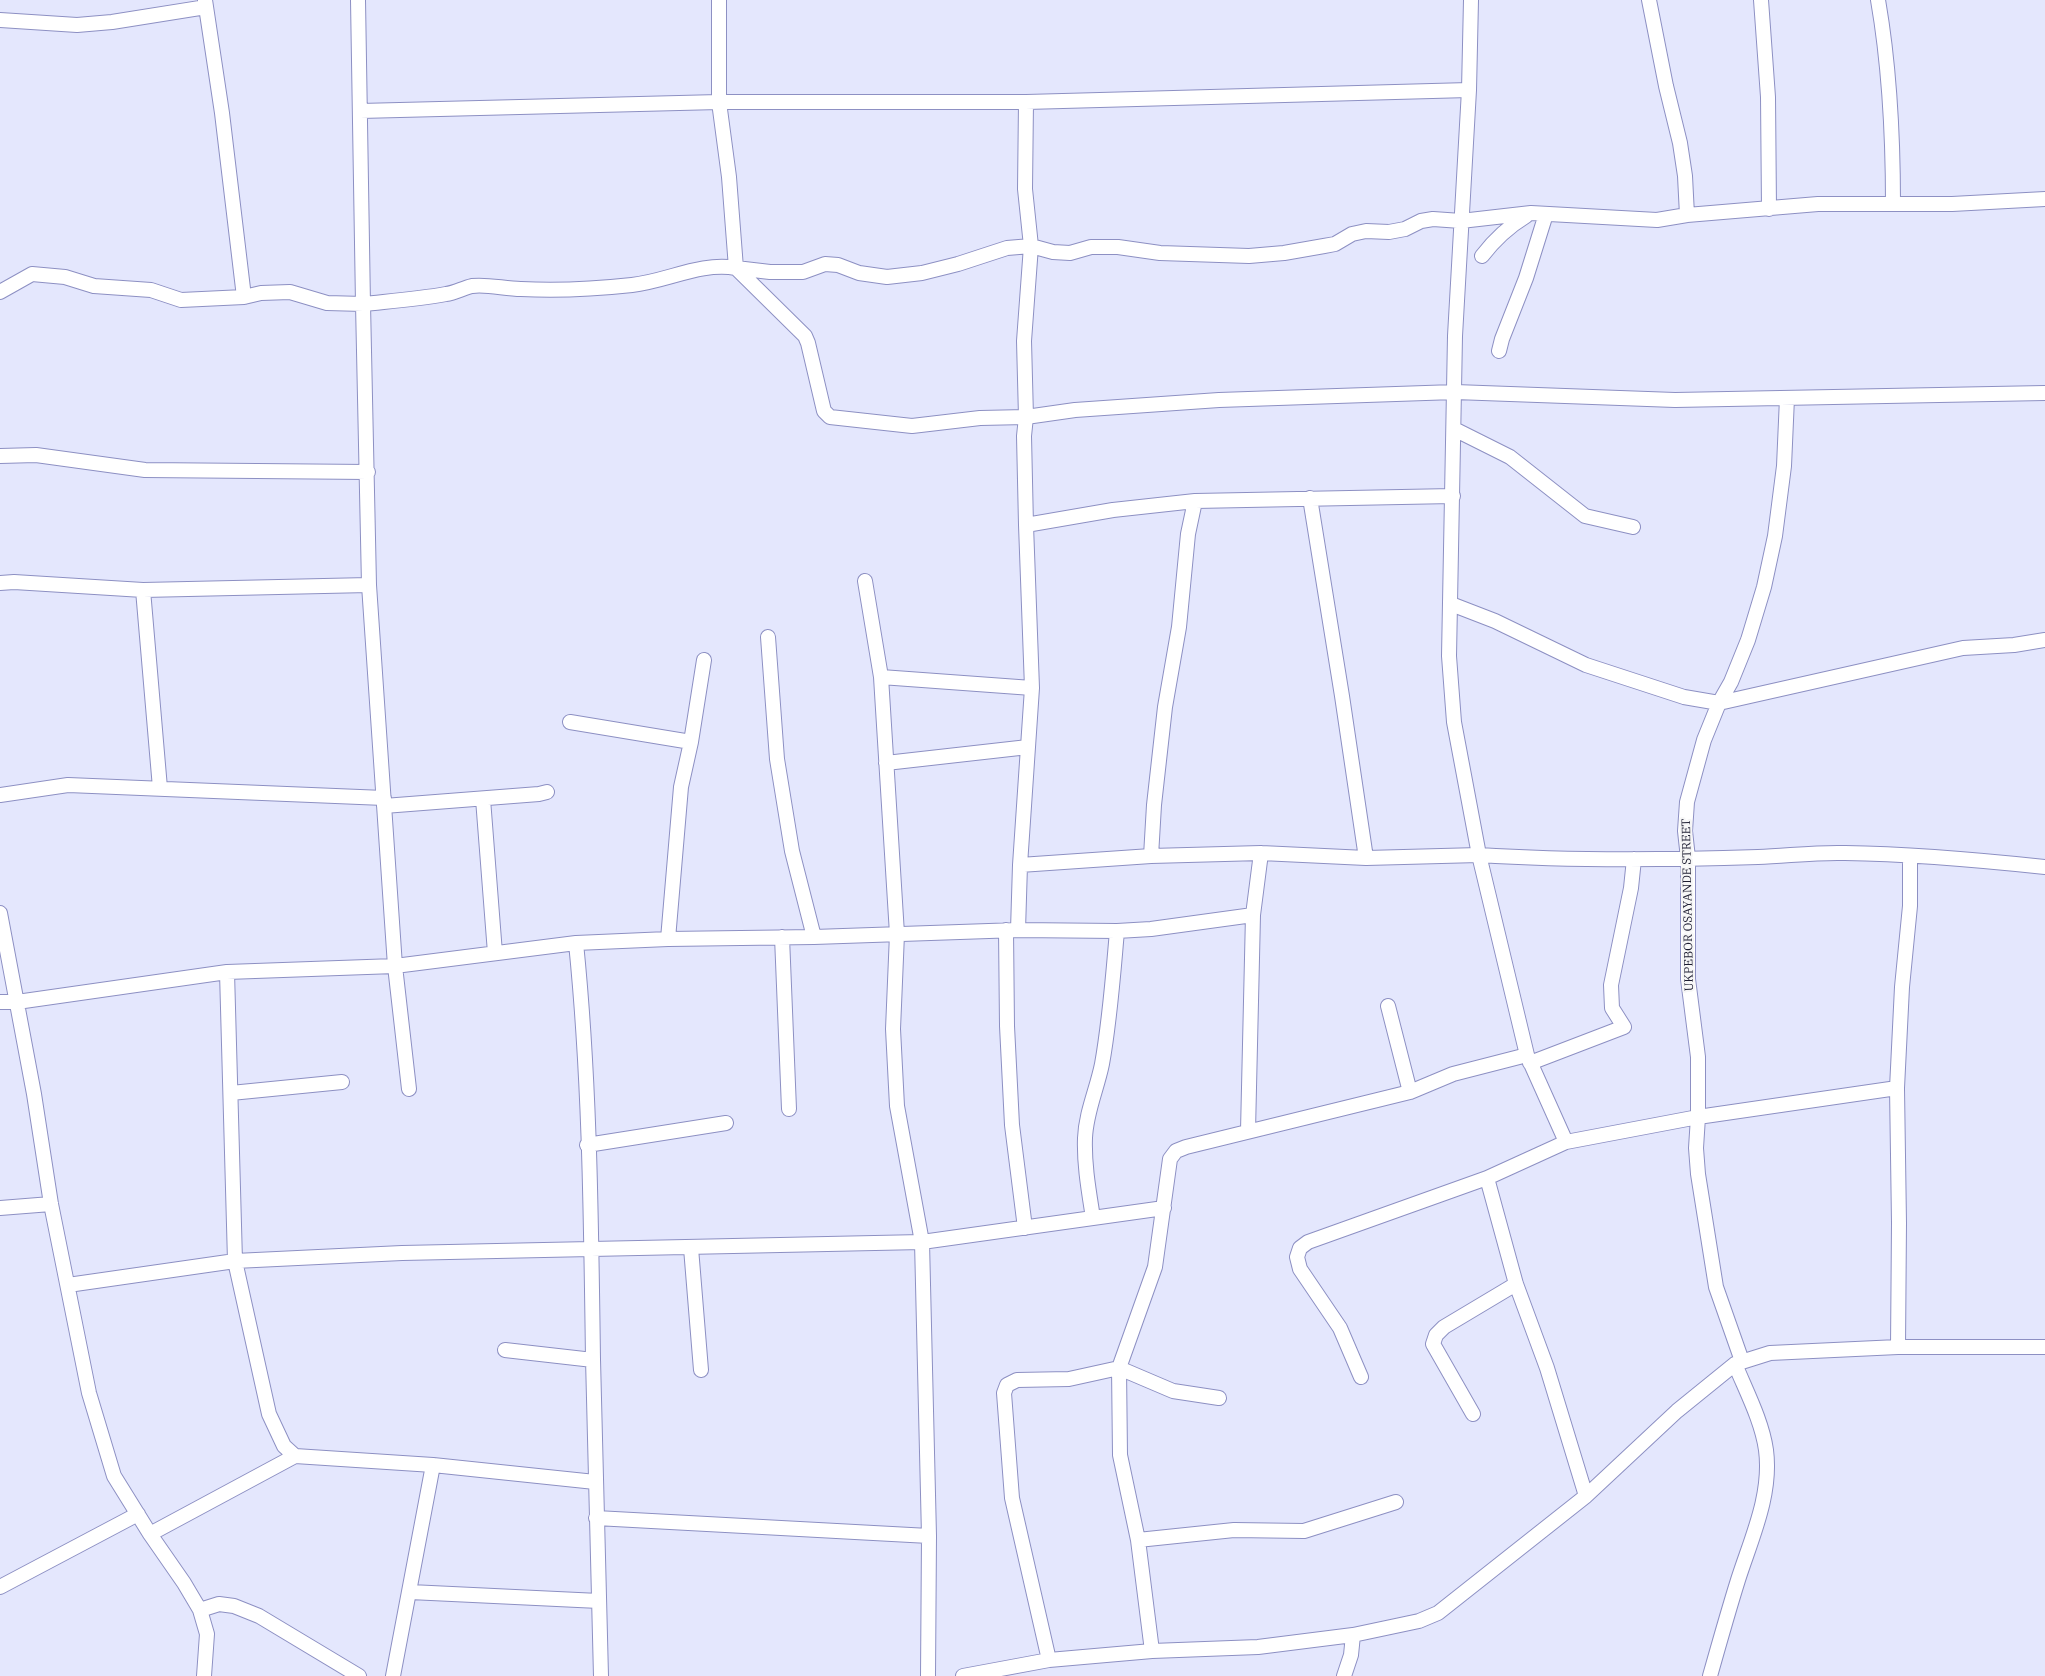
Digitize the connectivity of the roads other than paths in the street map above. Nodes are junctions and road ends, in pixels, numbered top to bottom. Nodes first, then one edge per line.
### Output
1 (358, 0) edge
2 (719, 0) edge
3 (1471, 0) edge
4 (1649, 0) edge
5 (1761, 0) edge
6 (1878, 0) edge
7 (205, 4) edge
8 (0, 20) edge
9 (1468, 90) junction
10 (719, 102) junction
11 (1026, 102) junction
12 (360, 111) junction
13 (2045, 199) edge
14 (1893, 204) junction
15 (1769, 208) junction
16 (1531, 213) junction
17 (1546, 214) junction
18 (1687, 215) junction
19 (1461, 221) junction
20 (1030, 246) junction
21 (1482, 256) dead end
22 (736, 268) junction
23 (0, 292) edge
24 (244, 297) junction
25 (363, 304) junction
26 (1499, 351) dead end
27 (1455, 392) junction
28 (2045, 393) edge
29 (1787, 398) junction
30 (1026, 417) junction
31 (1454, 429) junction
32 (0, 456) edge
33 (368, 472) junction
34 (1453, 496) junction
35 (1310, 498) junction
36 (1195, 501) junction
37 (1026, 525) junction
38 (1633, 527) dead end
39 (865, 581) dead end
40 (0, 583) edge
41 (369, 585) junction
42 (143, 590) junction
43 (1451, 604) junction
44 (768, 637) dead end
45 (2045, 640) edge
46 (704, 660) dead end
47 (881, 677) junction
48 (1032, 688) junction
49 (1719, 703) junction
50 (570, 722) dead end
51 (691, 742) junction
52 (1028, 747) junction
53 (886, 762) junction
54 (160, 788) junction
55 (548, 792) dead end
56 (0, 795) edge
57 (483, 799) junction
58 (384, 802) junction
59 (1261, 853) junction
60 (1478, 855) junction
61 (1151, 856) junction
62 (1910, 856) junction
63 (1366, 858) junction
64 (1688, 858) junction
65 (1634, 859) junction
66 (1020, 865) junction
67 (2045, 867) edge
68 (0, 913) edge
69 (1253, 915) junction
70 (1012, 930) junction
71 (1117, 931) junction
72 (897, 934) junction
73 (782, 937) junction
74 (814, 937) junction
75 (668, 939) junction
76 (576, 943) junction
77 (495, 953) junction
78 (395, 966) junction
79 (227, 972) junction
80 (0, 1002) edge
81 (17, 1002) junction
82 (1388, 1006) dead end
83 (1529, 1059) junction
84 (342, 1082) dead end
85 (1897, 1088) junction
86 (409, 1089) dead end
87 (1410, 1092) junction
88 (231, 1093) junction
89 (788, 1109) dead end
90 (1698, 1117) junction
91 (726, 1123) dead end
92 (1248, 1131) junction
93 (1566, 1142) junction
94 (588, 1145) junction
95 (1486, 1178) junction
96 (51, 1204) junction
97 (0, 1208) edge
98 (1164, 1208) junction
99 (1093, 1218) junction
100 (1025, 1228) junction
101 (922, 1242) junction
102 (691, 1248) junction
103 (591, 1250) junction
104 (235, 1261) junction
105 (1516, 1284) junction
106 (68, 1285) junction
107 (1898, 1347) junction
108 (2045, 1347) edge
109 (505, 1350) dead end
110 (593, 1360) junction
111 (1739, 1362) junction
112 (1119, 1368) junction
113 (701, 1370) dead end
114 (1361, 1377) dead end
115 (1219, 1398) dead end
116 (1473, 1414) dead end
117 (295, 1456) junction
118 (433, 1465) junction
119 (595, 1482) junction
120 (1586, 1496) junction
121 (1396, 1502) dead end
122 (138, 1514) junction
123 (596, 1518) junction
124 (150, 1534) junction
125 (929, 1536) junction
126 (1138, 1540) junction
127 (0, 1587) edge
128 (410, 1592) junction
129 (599, 1601) junction
130 (200, 1610) junction
131 (1353, 1635) junction
132 (1152, 1651) junction
133 (1050, 1660) junction
134 (204, 1676) edge
135 (359, 1676) edge
136 (393, 1676) edge
137 (601, 1676) edge
138 (928, 1676) edge
139 (963, 1676) edge
140 (1344, 1676) edge
141 (1710, 1676) edge

1 - 12 street
2 - 10 street
3 - 9 street
4 - 18 street
5 - 15 street
6 - 14 street
7 - 8 street
7 - 24 street
9 - 11 street
9 - 19 street
10 - 11 street
10 - 12 street
10 - 22 street
11 - 20 street
12 - 25 street
13 - 14 street
14 - 15 street
15 - 18 street
16 - 17 street
16 - 19 street
16 - 21 street
17 - 18 street
17 - 26 street
19 - 20 street
19 - 27 street
20 - 22 street
20 - 30 street
22 - 25 street
22 - 30 street
23 - 24 street
24 - 25 street
25 - 33 street
27 - 29 street
27 - 30 street
27 - 31 street
28 - 29 street
29 - 49 street, UKPEBOR OSAYANDE STREET
30 - 37 street
31 - 34 street
31 - 38 street
32 - 33 street
33 - 41 street
34 - 35 street
34 - 43 street
35 - 36 street
35 - 63 street
36 - 37 street
36 - 61 street
37 - 48 street
39 - 47 street
40 - 42 street
41 - 42 street
41 - 58 street
42 - 54 street
43 - 49 street
43 - 60 street
44 - 74 street
45 - 49 street
46 - 51 street
47 - 48 street
47 - 53 street
48 - 52 street
49 - 64 street, UKPEBOR OSAYANDE STREET
50 - 51 street
51 - 75 street
52 - 53 street
52 - 66 street
53 - 72 street
54 - 56 street
54 - 58 street
55 - 57 street
57 - 58 street
57 - 77 street
58 - 78 street
59 - 61 street
59 - 63 street
59 - 69 street
60 - 63 street
60 - 65 street
60 - 83 street
61 - 66 street
62 - 64 street
62 - 67 street
62 - 85 street
64 - 65 street
64 - 90 street, UKPEBOR OSAYANDE STREET
65 - 83 street
66 - 70 street
68 - 81 street
69 - 71 street
69 - 92 street
70 - 71 street
70 - 72 street
70 - 100 street
71 - 99 street
72 - 74 street
72 - 101 street
73 - 74 street
73 - 75 street
73 - 89 street
75 - 76 street
76 - 77 street
76 - 94 street
77 - 78 street
78 - 79 street
78 - 86 street
79 - 81 street
79 - 88 street
80 - 81 street
81 - 96 street
82 - 87 street
83 - 87 street
83 - 93 street
84 - 88 street
85 - 90 street
85 - 107 street
87 - 92 street
88 - 104 street
90 - 93 street
90 - 111 street, UKPEBOR OSAYANDE STREET
91 - 94 street
92 - 98 street
93 - 95 street
94 - 103 street
95 - 105 street
95 - 114 street
96 - 97 street
96 - 106 street
98 - 99 street
98 - 112 street
99 - 100 street
100 - 101 street
101 - 102 street
101 - 125 street
102 - 103 street
102 - 113 street
103 - 104 street
103 - 110 street
104 - 106 street
104 - 117 street
105 - 116 street
105 - 120 street
106 - 122 street
107 - 108 street
107 - 111 street
109 - 110 street
110 - 119 street
111 - 120 street
111 - 141 street, UKPEBOR OSAYANDE STREET
112 - 115 street
112 - 126 street
112 - 133 street
117 - 118 street
117 - 124 street
118 - 119 street
118 - 128 street
119 - 123 street
120 - 131 street
121 - 126 street
122 - 124 street
122 - 127 street
123 - 125 street
123 - 129 street
124 - 130 street
125 - 138 street
126 - 132 street
128 - 129 street
128 - 136 street
129 - 137 street
130 - 134 street
130 - 135 street
131 - 132 street
131 - 140 street
132 - 133 street
133 - 139 street

